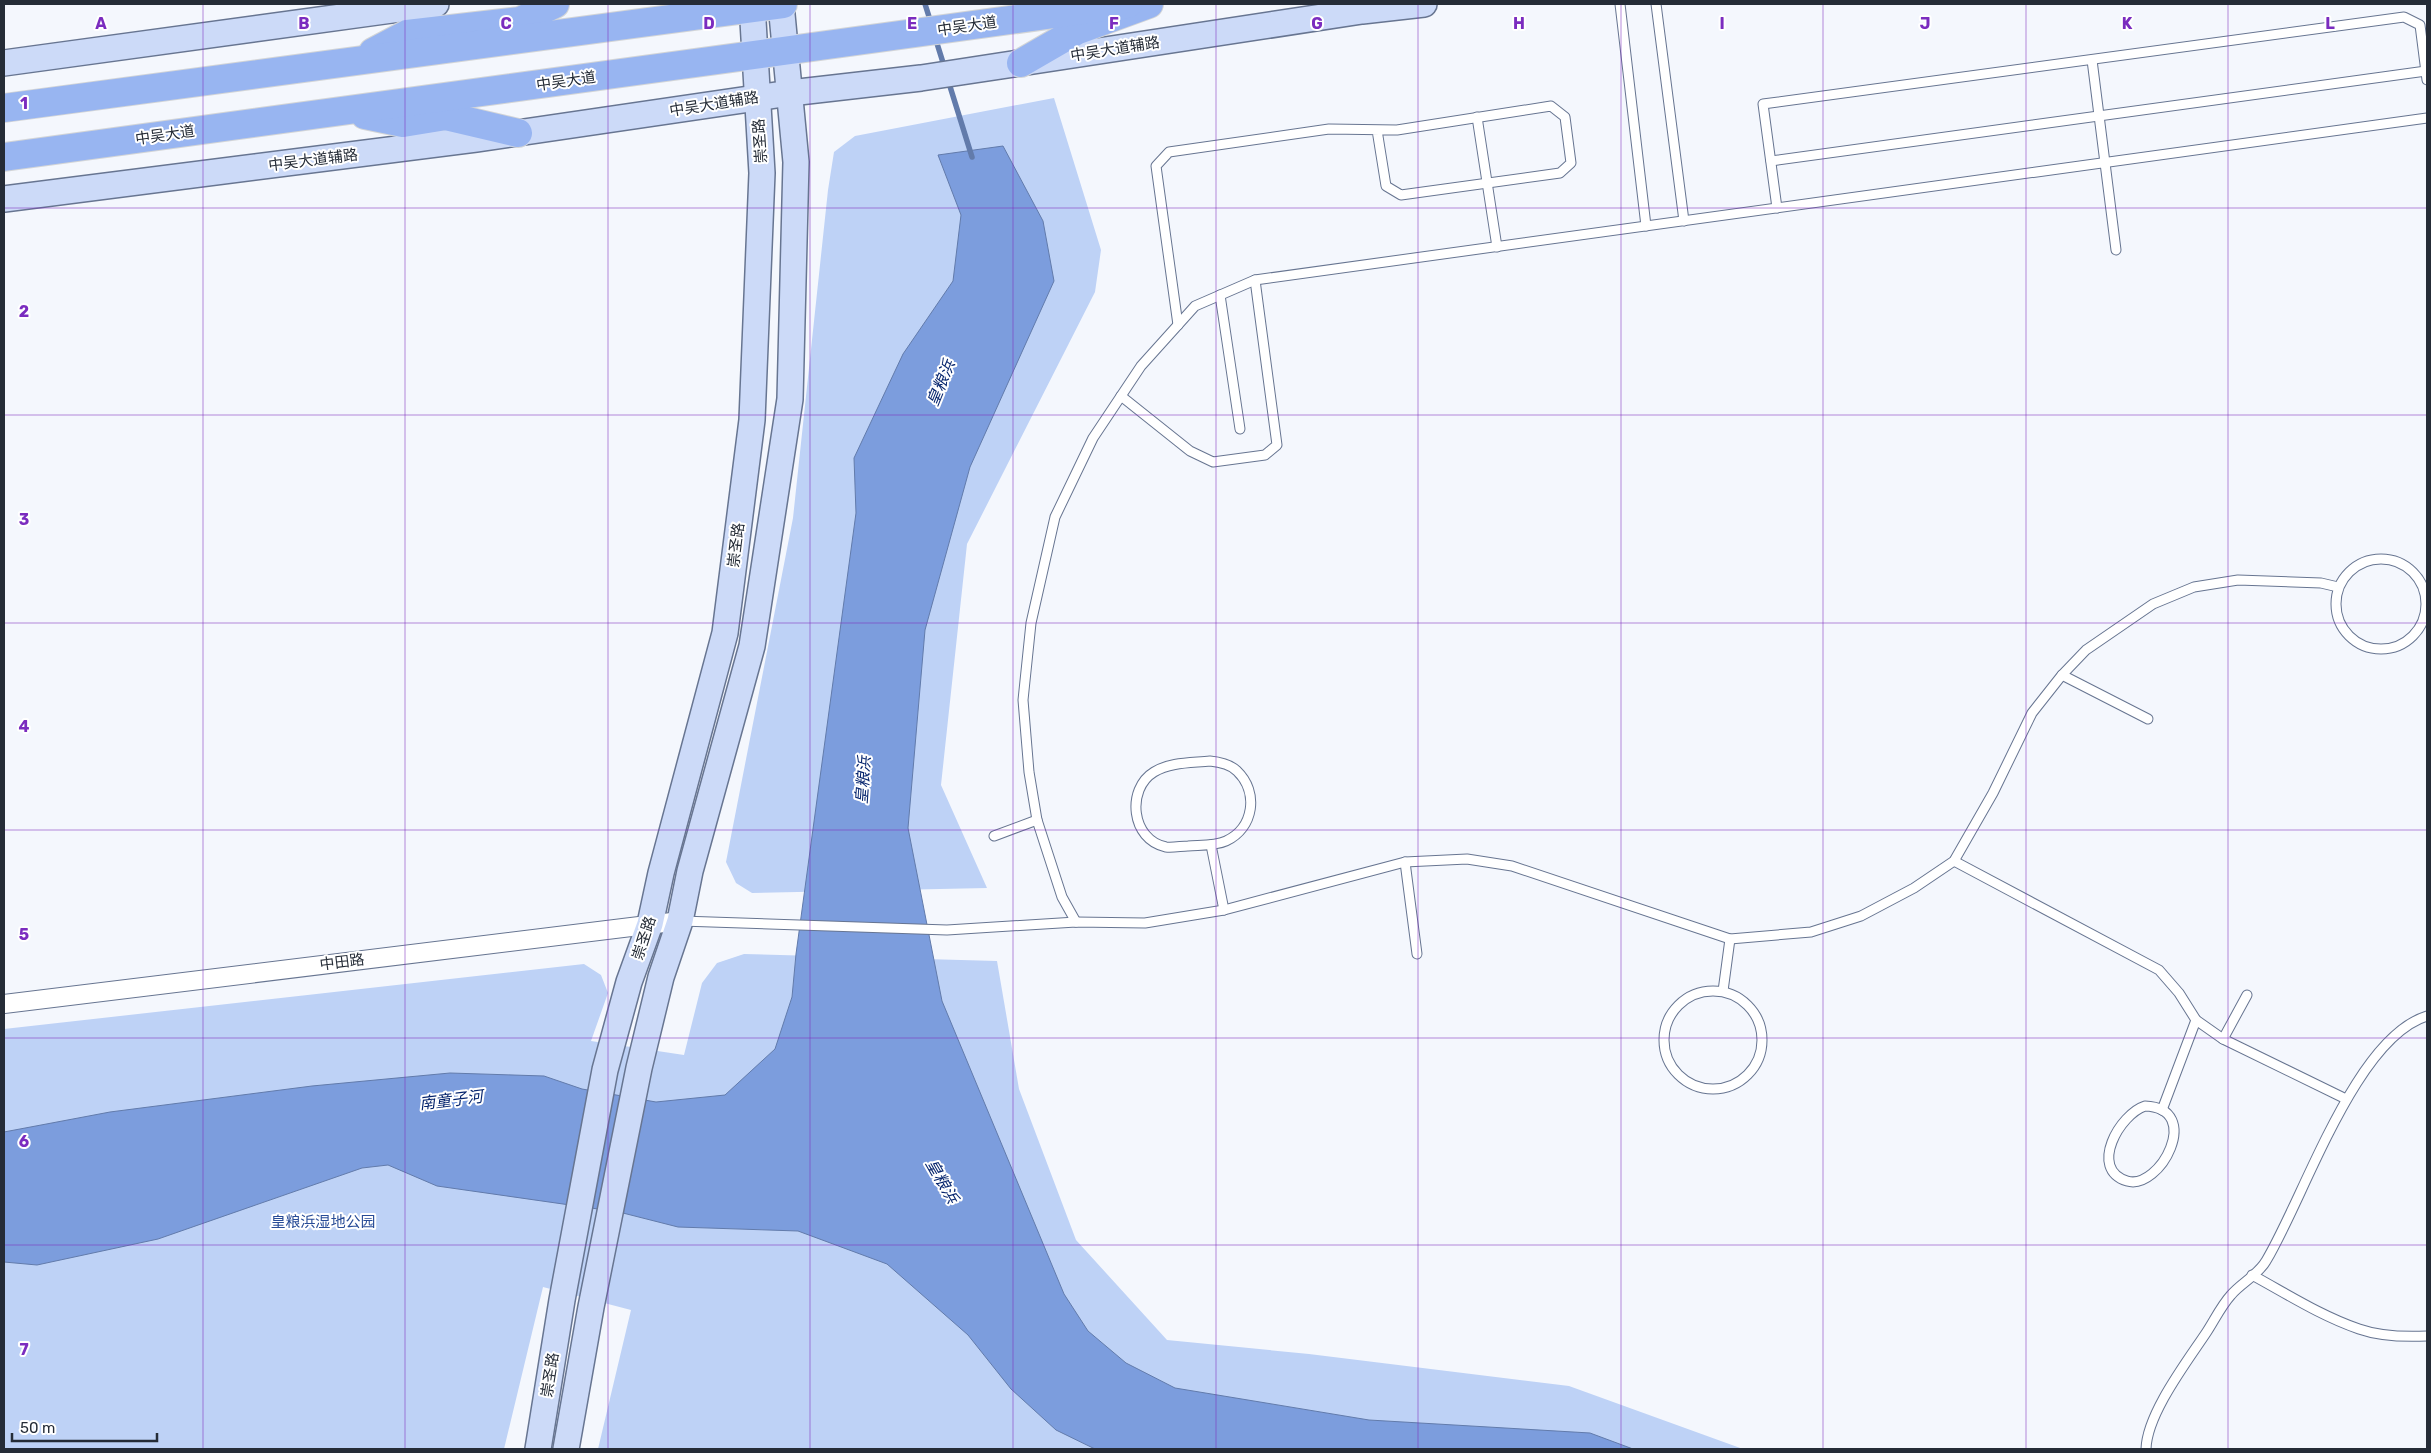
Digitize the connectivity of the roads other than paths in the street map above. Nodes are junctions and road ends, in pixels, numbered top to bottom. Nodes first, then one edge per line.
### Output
1 (436, 4) edge
2 (555, 4) edge
3 (781, 4) edge
4 (1128, 4) edge
5 (1149, 4) edge
6 (1424, 4) edge
7 (1620, 4) edge
8 (1656, 4) edge
9 (752, 6) edge
10 (786, 52) junction
11 (755, 56) junction
12 (2092, 60) junction
13 (354, 61) junction
14 (4, 63) edge
15 (1021, 63) junction
16 (2427, 76) edge
17 (4, 91) edge
18 (790, 92) junction
19 (100, 95) junction
20 (757, 97) junction
21 (4, 108) edge
22 (341, 111) junction
23 (2099, 116) junction
24 (1477, 118) junction
25 (2427, 118) edge
26 (1377, 130) junction
27 (518, 134) junction
28 (4, 157) edge
29 (1771, 161) junction
30 (2105, 162) junction
31 (1487, 183) junction
32 (4, 199) edge
33 (1777, 208) junction
34 (1684, 221) junction
35 (1646, 226) junction
36 (1497, 247) junction
37 (2116, 250) dead end
38 (1256, 280) junction
39 (1220, 296) junction
40 (1178, 325) junction
41 (1121, 396) junction
42 (1240, 429) dead end
43 (2338, 587) junction
44 (2427, 613) edge
45 (2424, 628) edge
46 (2062, 675) junction
47 (2148, 719) dead end
48 (1037, 820) junction
49 (994, 836) dead end
50 (1211, 844) junction
51 (1954, 861) junction
52 (1405, 862) junction
53 (1224, 910) junction
54 (680, 921) junction
55 (1076, 922) junction
56 (650, 924) junction
57 (1730, 938) junction
58 (1417, 954) dead end
59 (1723, 991) junction
60 (2247, 995) dead end
61 (4, 1004) edge
62 (2427, 1016) edge
63 (2196, 1020) junction
64 (2223, 1039) junction
65 (2346, 1099) junction
66 (2162, 1110) junction
67 (2252, 1275) junction
68 (2427, 1336) edge
69 (538, 1449) edge
70 (566, 1449) edge
71 (2146, 1449) edge

1 - 14 main road
2 - 13 main road
3 - 9 main road
3 - 10 main road, 崇圣路
4 - 10 main road, 中吴大道
5 - 15 main road
6 - 15 main road, 中吴大道辅路
7 - 35 lane
8 - 34 lane
9 - 11 main road, 崇圣路
9 - 13 main road
10 - 11 main road, 中吴大道
10 - 18 main road, 崇圣路
11 - 20 main road, 崇圣路
11 - 22 main road, 中吴大道
12 - 16 lane
12 - 23 lane
12 - 29 lane
13 - 19 main road
15 - 18 main road, 中吴大道辅路
16 - 23 lane
17 - 19 main road
18 - 20 main road, 中吴大道辅路
18 - 54 main road, 崇圣路
19 - 21 main road
20 - 27 main road, 中吴大道辅路
20 - 56 main road, 崇圣路
22 - 27 main road
22 - 28 main road, 中吴大道
23 - 29 lane
23 - 30 lane
24 - 26 lane
24 - 31 lane
24 - 31 lane
25 - 30 lane
26 - 31 lane
26 - 40 lane
27 - 32 main road, 中吴大道辅路
29 - 33 lane
30 - 33 lane
30 - 37 lane
31 - 36 lane
33 - 34 lane
34 - 35 lane
35 - 36 lane
36 - 38 lane
38 - 39 lane
38 - 41 lane
39 - 40 lane
39 - 42 lane
40 - 41 lane
41 - 48 lane
43 - 44 lane
43 - 45 lane
43 - 46 lane
44 - 45 lane
46 - 47 lane
46 - 51 lane
48 - 49 lane
48 - 55 lane
50 - 50 lane
50 - 53 lane
51 - 57 lane
51 - 63 lane
52 - 53 lane
52 - 57 lane
52 - 58 lane
53 - 55 lane
54 - 55 lane
54 - 56 street, 中田路
54 - 70 main road, 崇圣路
56 - 61 street, 中田路
56 - 69 main road, 崇圣路
57 - 59 lane
59 - 59 lane
60 - 64 lane
62 - 65 lane
63 - 64 lane
63 - 66 lane
64 - 65 lane
65 - 67 lane
66 - 66 lane
67 - 68 lane
67 - 71 lane

